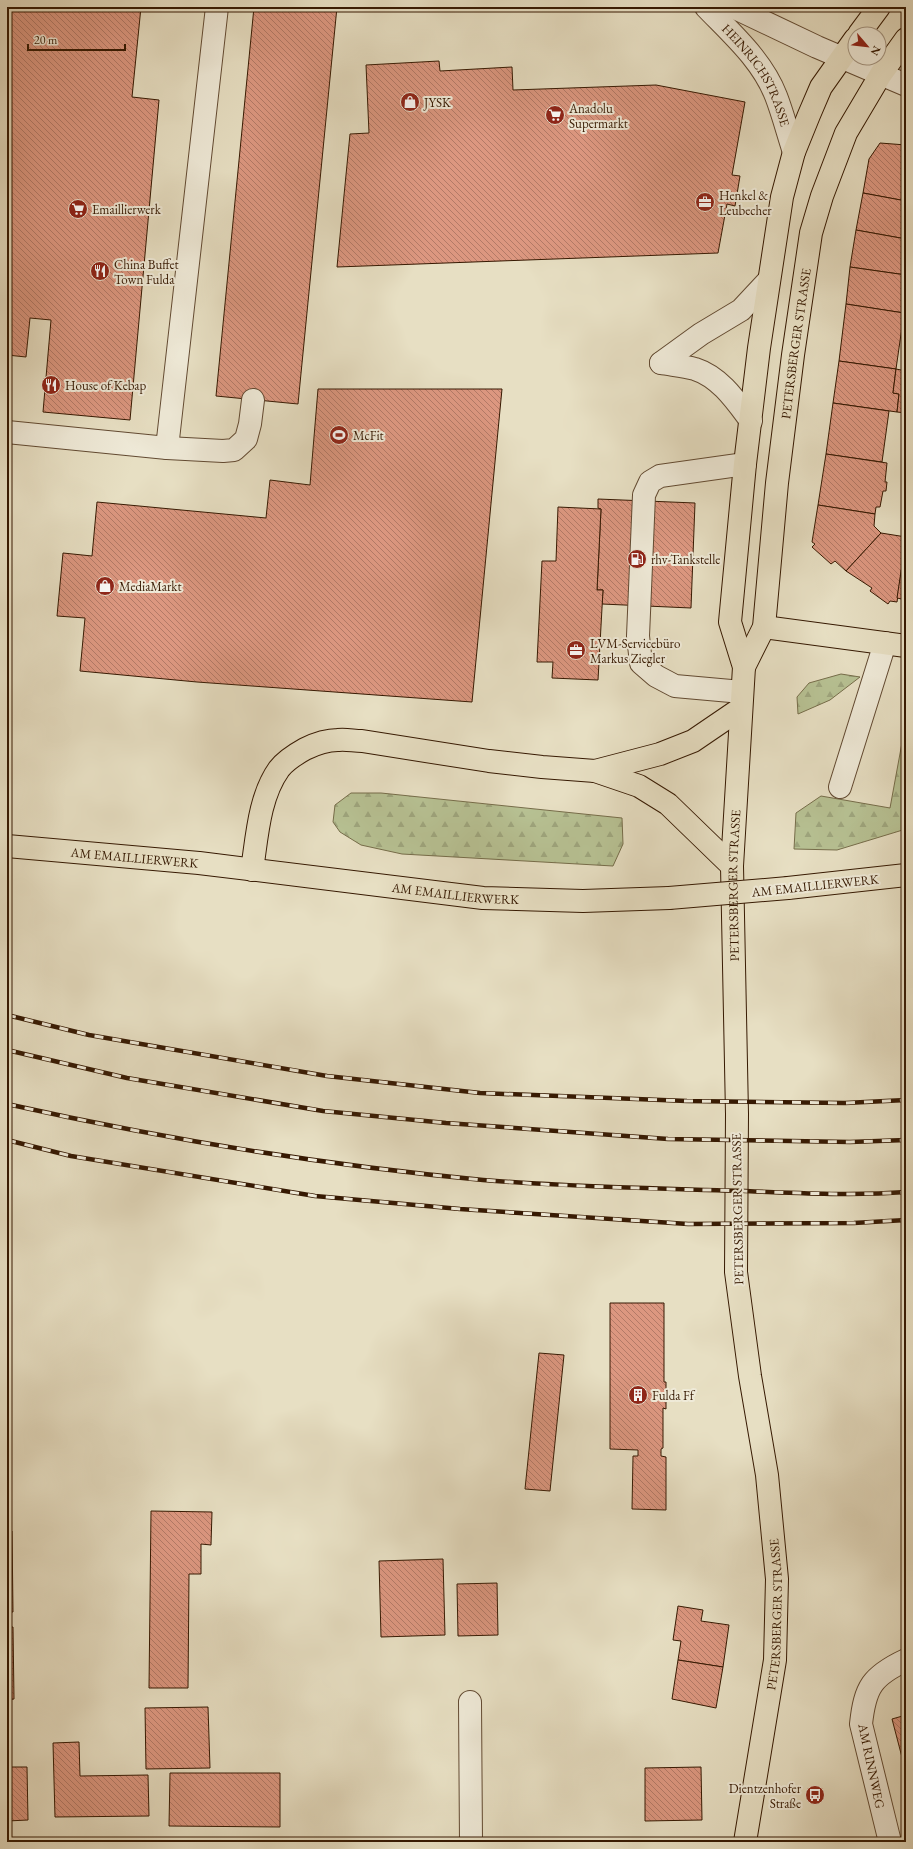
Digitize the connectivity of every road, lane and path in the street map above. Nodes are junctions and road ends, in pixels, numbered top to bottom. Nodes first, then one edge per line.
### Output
1 (217, 7) edge
2 (706, 7) edge
3 (733, 7) edge
4 (879, 7) edge
5 (865, 26) edge
6 (906, 39) edge
7 (847, 50) edge
8 (842, 57) junction
9 (881, 74) junction
10 (906, 85) edge
11 (794, 152) junction
12 (769, 280) junction
13 (253, 400) dead end
14 (750, 421) junction
15 (7, 432) edge
16 (167, 448) junction
17 (745, 464) junction
18 (764, 627) junction
19 (885, 643) junction
20 (906, 646) edge
21 (744, 667) junction
22 (741, 701) junction
23 (595, 770) junction
24 (840, 788) dead end
25 (7, 846) edge
26 (732, 866) junction
27 (252, 870) junction
28 (906, 875) edge
29 (906, 1660) edge
30 (470, 1702) dead end
31 (471, 1842) edge
32 (745, 1842) edge
33 (890, 1842) edge

1 - 16 street
2 - 11 street, HEINRICHSTRASSE
3 - 8 street, HEINRICHSTRASSE
4 - 5 main road
6 - 9 main road, PETERSBERGER STRASSE
7 - 8 main road, PETERSBERGER STRASSE
8 - 9 street, HEINRICHSTRASSE
8 - 11 main road, PETERSBERGER STRASSE
9 - 10 street, HEINRICHSTRASSE
9 - 18 main road, PETERSBERGER STRASSE
11 - 12 main road, PETERSBERGER STRASSE
12 - 14 main road, PETERSBERGER STRASSE
12 - 14 street
13 - 16 street
14 - 17 main road, PETERSBERGER STRASSE
15 - 16 street
17 - 21 main road, PETERSBERGER STRASSE
17 - 22 street
18 - 19 main road
18 - 21 main road, PETERSBERGER STRASSE
19 - 20 main road
19 - 24 street
21 - 22 main road, PETERSBERGER STRASSE
22 - 23 main road
22 - 26 main road, PETERSBERGER STRASSE
23 - 26 main road
23 - 27 main road
25 - 27 main road, AM EMAILLIERWERK
26 - 32 main road, PETERSBERGER STRASSE
27 - 28 main road, AM EMAILLIERWERK, bridge
29 - 33 street, AM RINNWEG
30 - 31 street

